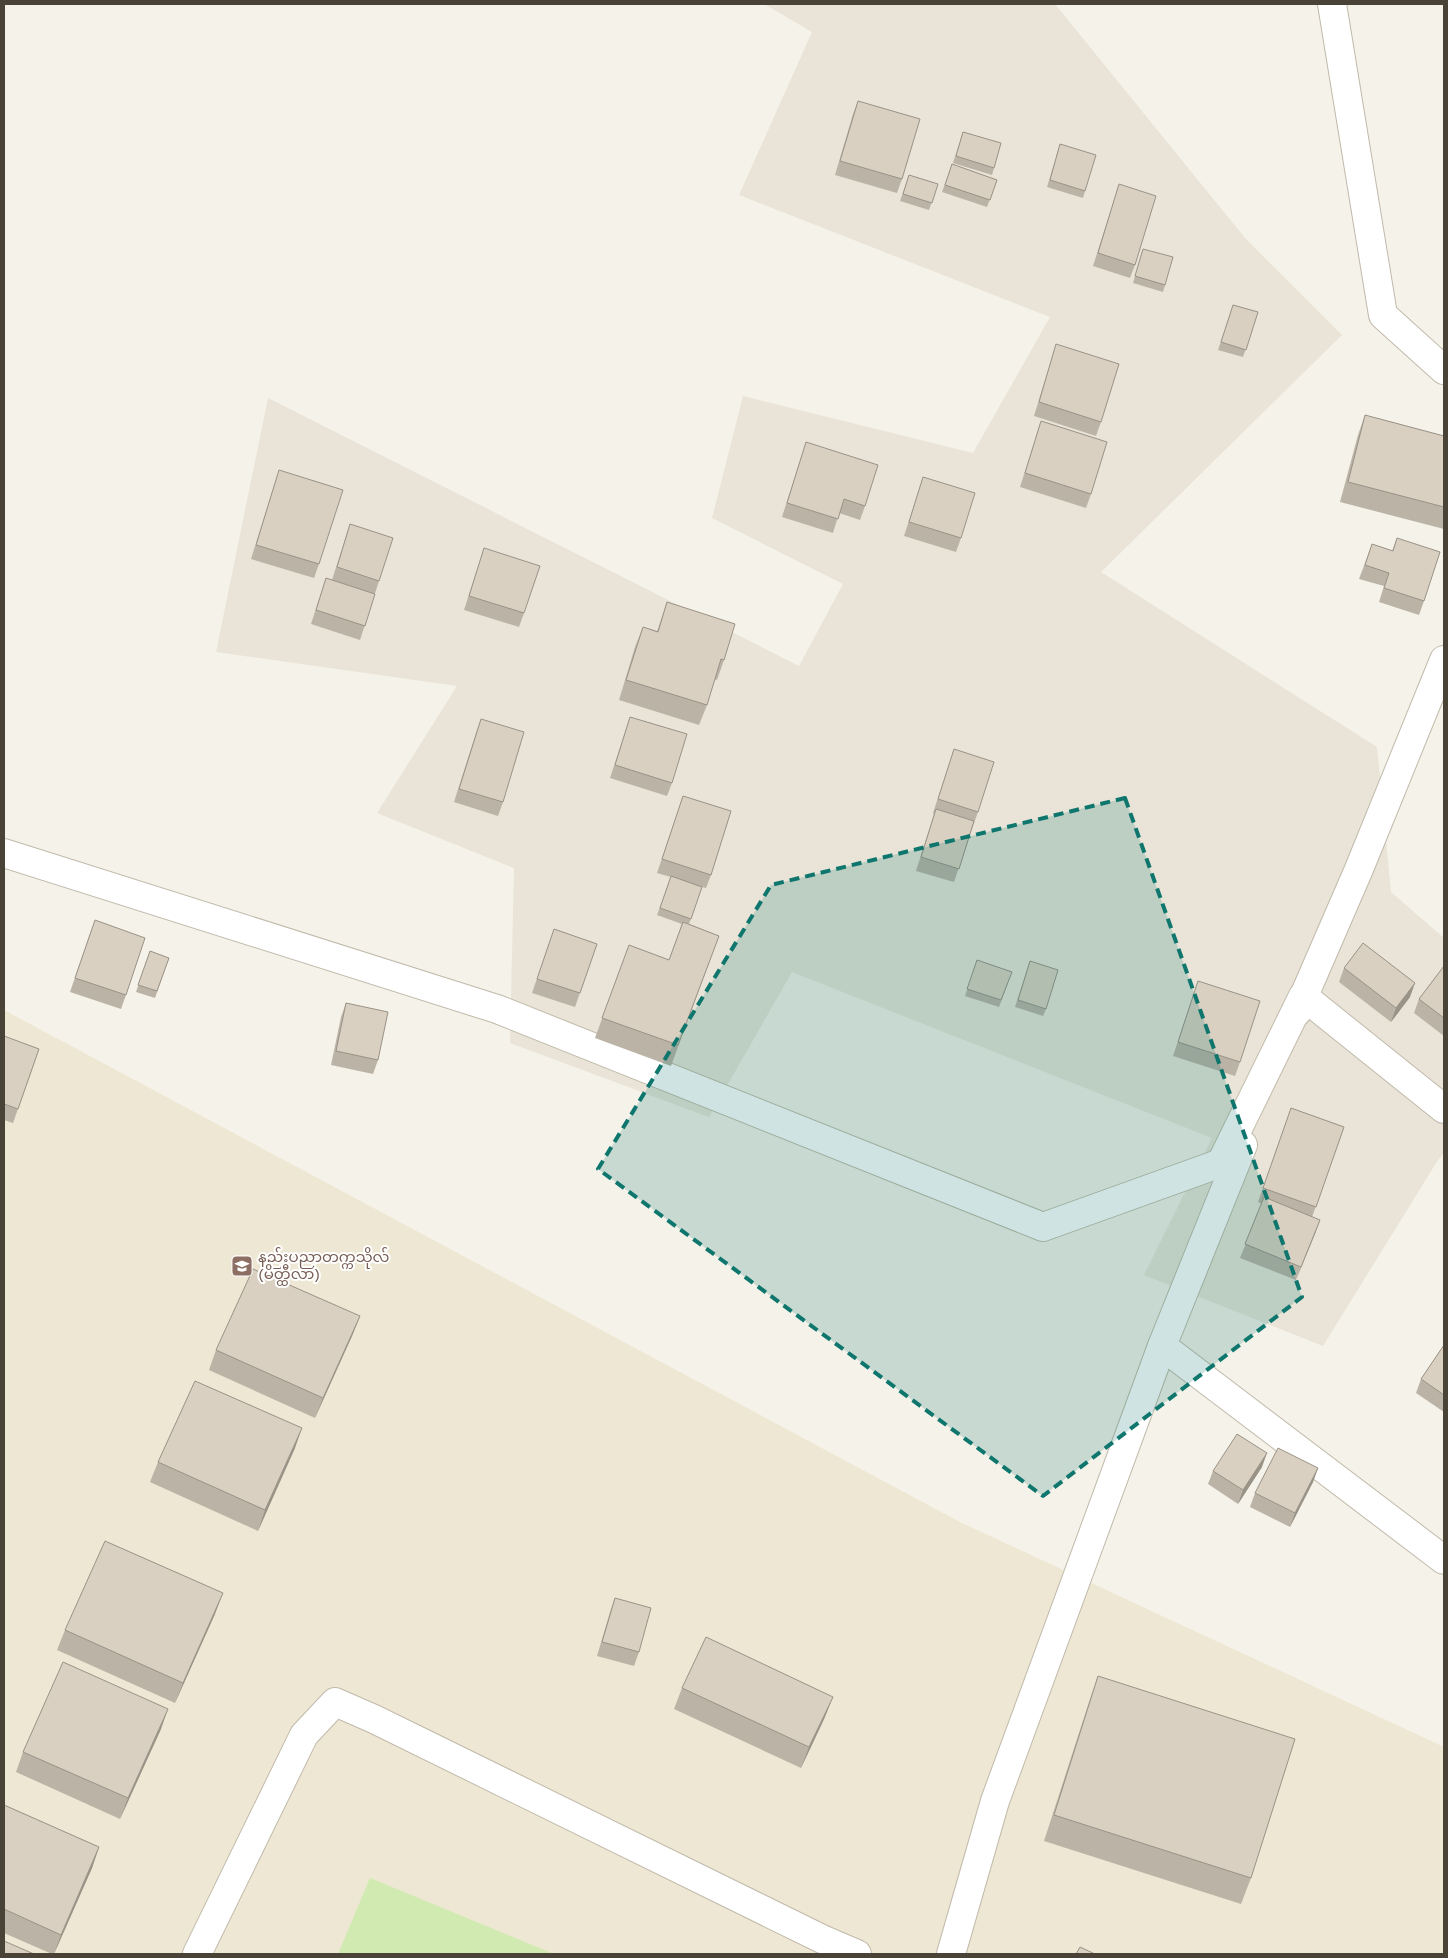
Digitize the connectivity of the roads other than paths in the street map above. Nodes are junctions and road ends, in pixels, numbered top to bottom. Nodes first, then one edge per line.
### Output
1 (1332, 4) edge
2 (1444, 370) edge
3 (1444, 660) edge
4 (4, 853) edge
5 (1304, 996) junction
6 (1444, 1108) edge
7 (1162, 1346) junction
8 (1444, 1560) edge
9 (197, 1954) edge
10 (857, 1954) edge
11 (951, 1954) edge

1 - 2 street
3 - 5 street
4 - 5 street
5 - 6 street
5 - 7 street
7 - 8 street
7 - 11 street
9 - 10 street

